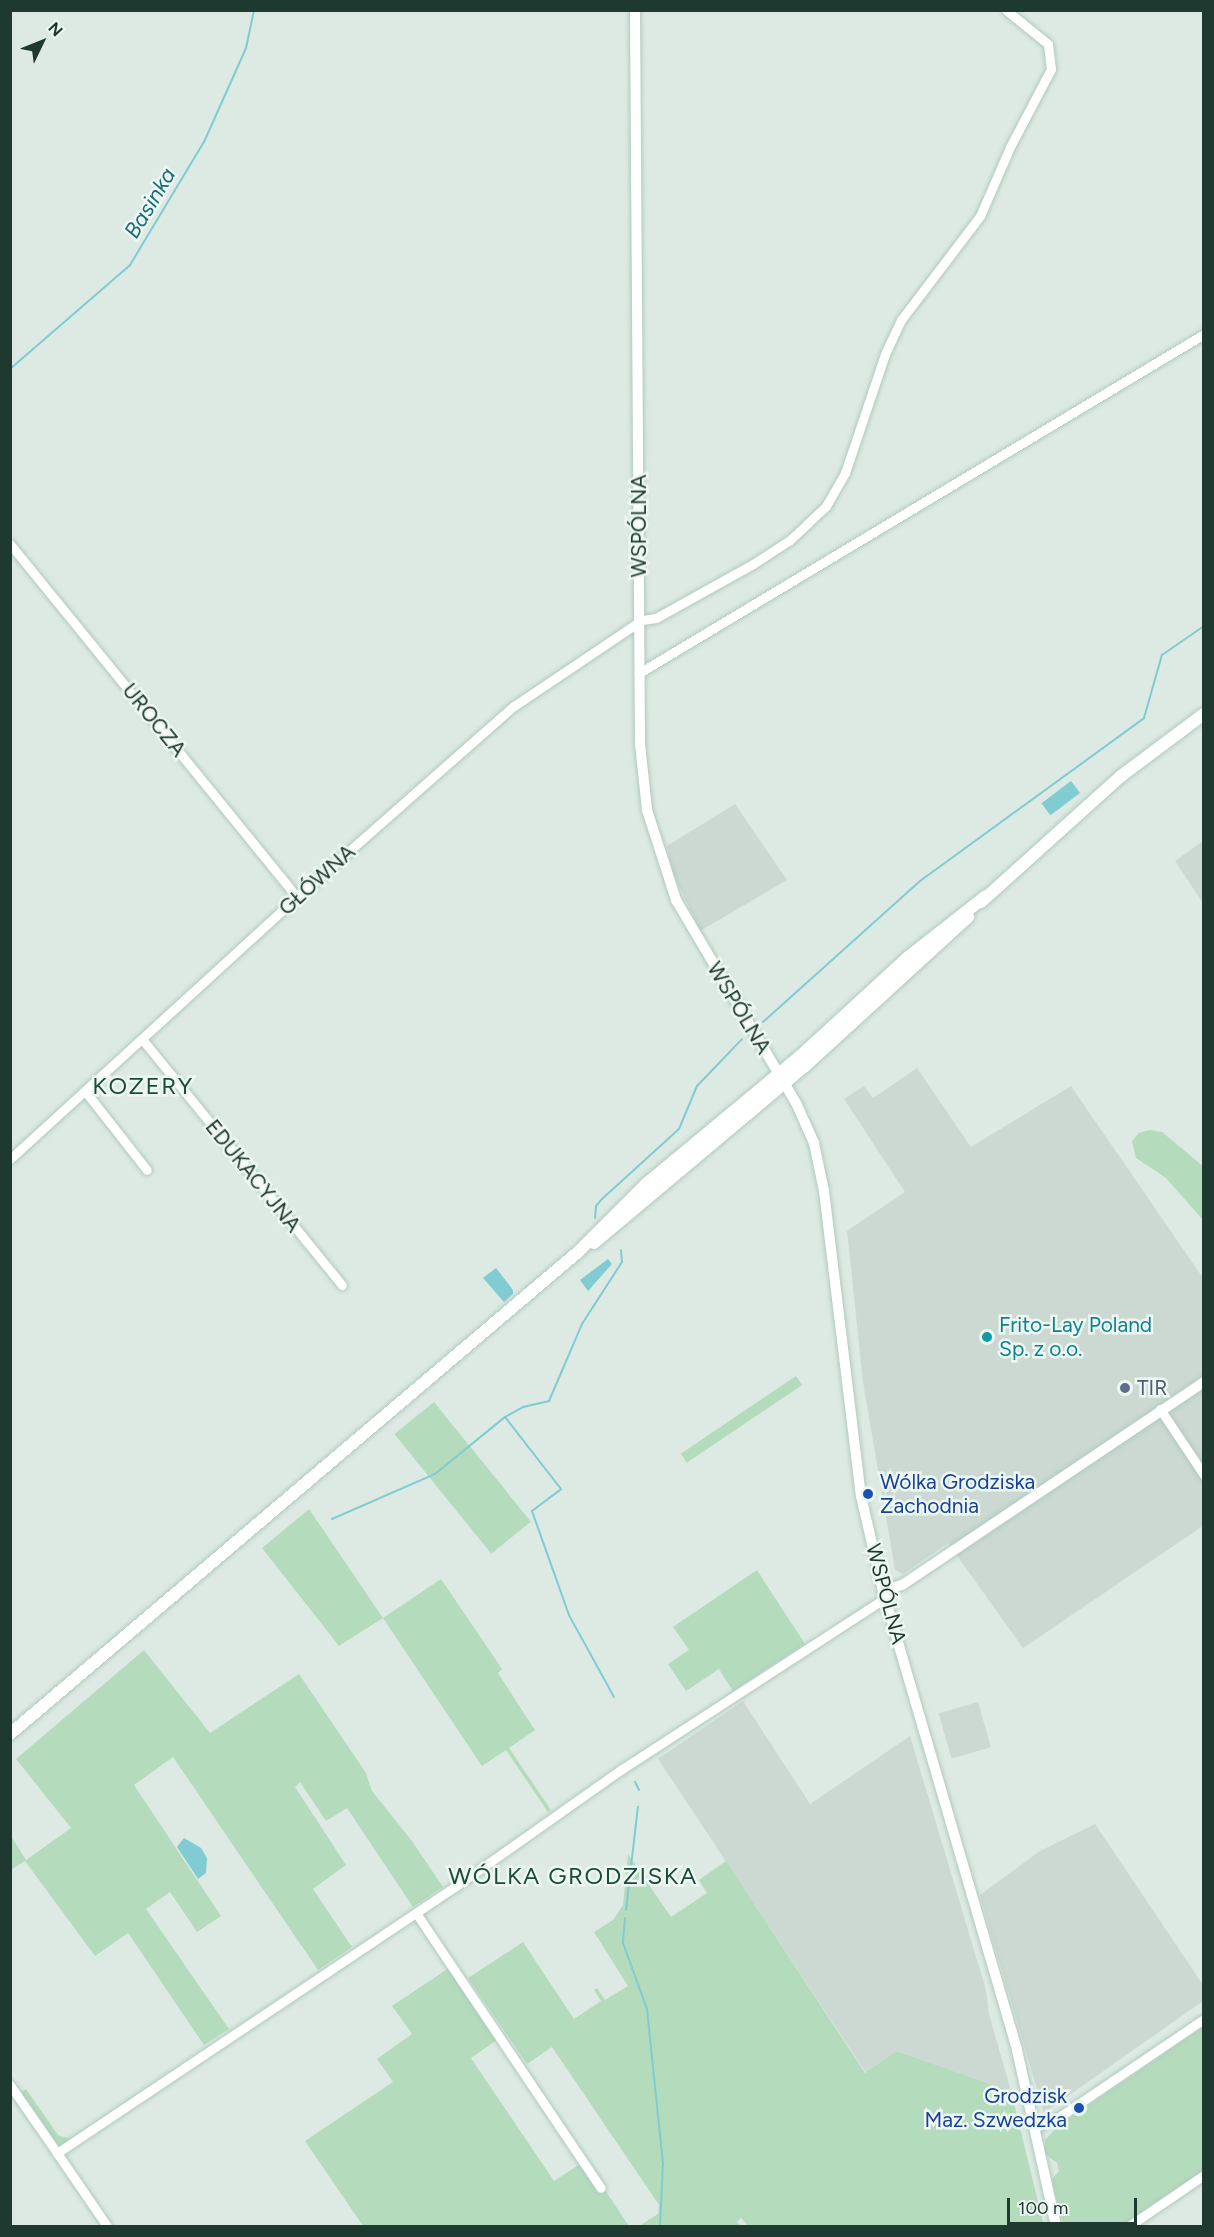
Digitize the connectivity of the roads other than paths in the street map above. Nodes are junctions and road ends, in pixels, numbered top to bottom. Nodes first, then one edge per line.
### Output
1 (635, 10) edge
2 (1006, 10) edge
3 (1203, 334) edge
4 (10, 544) edge
5 (639, 622) junction
6 (639, 673) junction
7 (1203, 714) edge
8 (297, 897) junction
9 (142, 1039) junction
10 (781, 1078) junction
11 (85, 1091) junction
12 (10, 1159) edge
13 (147, 1170) dead end
14 (342, 1285) dead end
15 (1203, 1382) edge
16 (1160, 1409) junction
17 (1203, 1475) edge
18 (884, 1594) junction
19 (10, 1734) edge
20 (416, 1913) junction
21 (1203, 2019) edge
22 (10, 2085) edge
23 (1034, 2128) junction
24 (57, 2153) junction
25 (1203, 2175) edge
26 (601, 2187) dead end
27 (107, 2226) edge
28 (1056, 2226) edge
29 (1129, 2226) edge

1 - 5 street, WSPÓLNA
2 - 5 street, GŁÓWNA
3 - 6 street
4 - 8 street, UROCZA
5 - 6 street, WSPÓLNA
5 - 8 street, GŁÓWNA
6 - 10 street, WSPÓLNA
7 - 10 main road
8 - 9 street, GŁÓWNA
9 - 11 street, GŁÓWNA
9 - 14 street, EDUKACYJNA
10 - 18 street, WSPÓLNA
10 - 19 main road
11 - 12 street, GŁÓWNA
11 - 13 street
15 - 16 street
16 - 17 street
16 - 18 street
18 - 20 street
18 - 23 street, WSPÓLNA
20 - 24 street
20 - 26 street
21 - 23 street
22 - 24 street
23 - 28 street, WSPÓLNA
24 - 27 street
25 - 29 street

